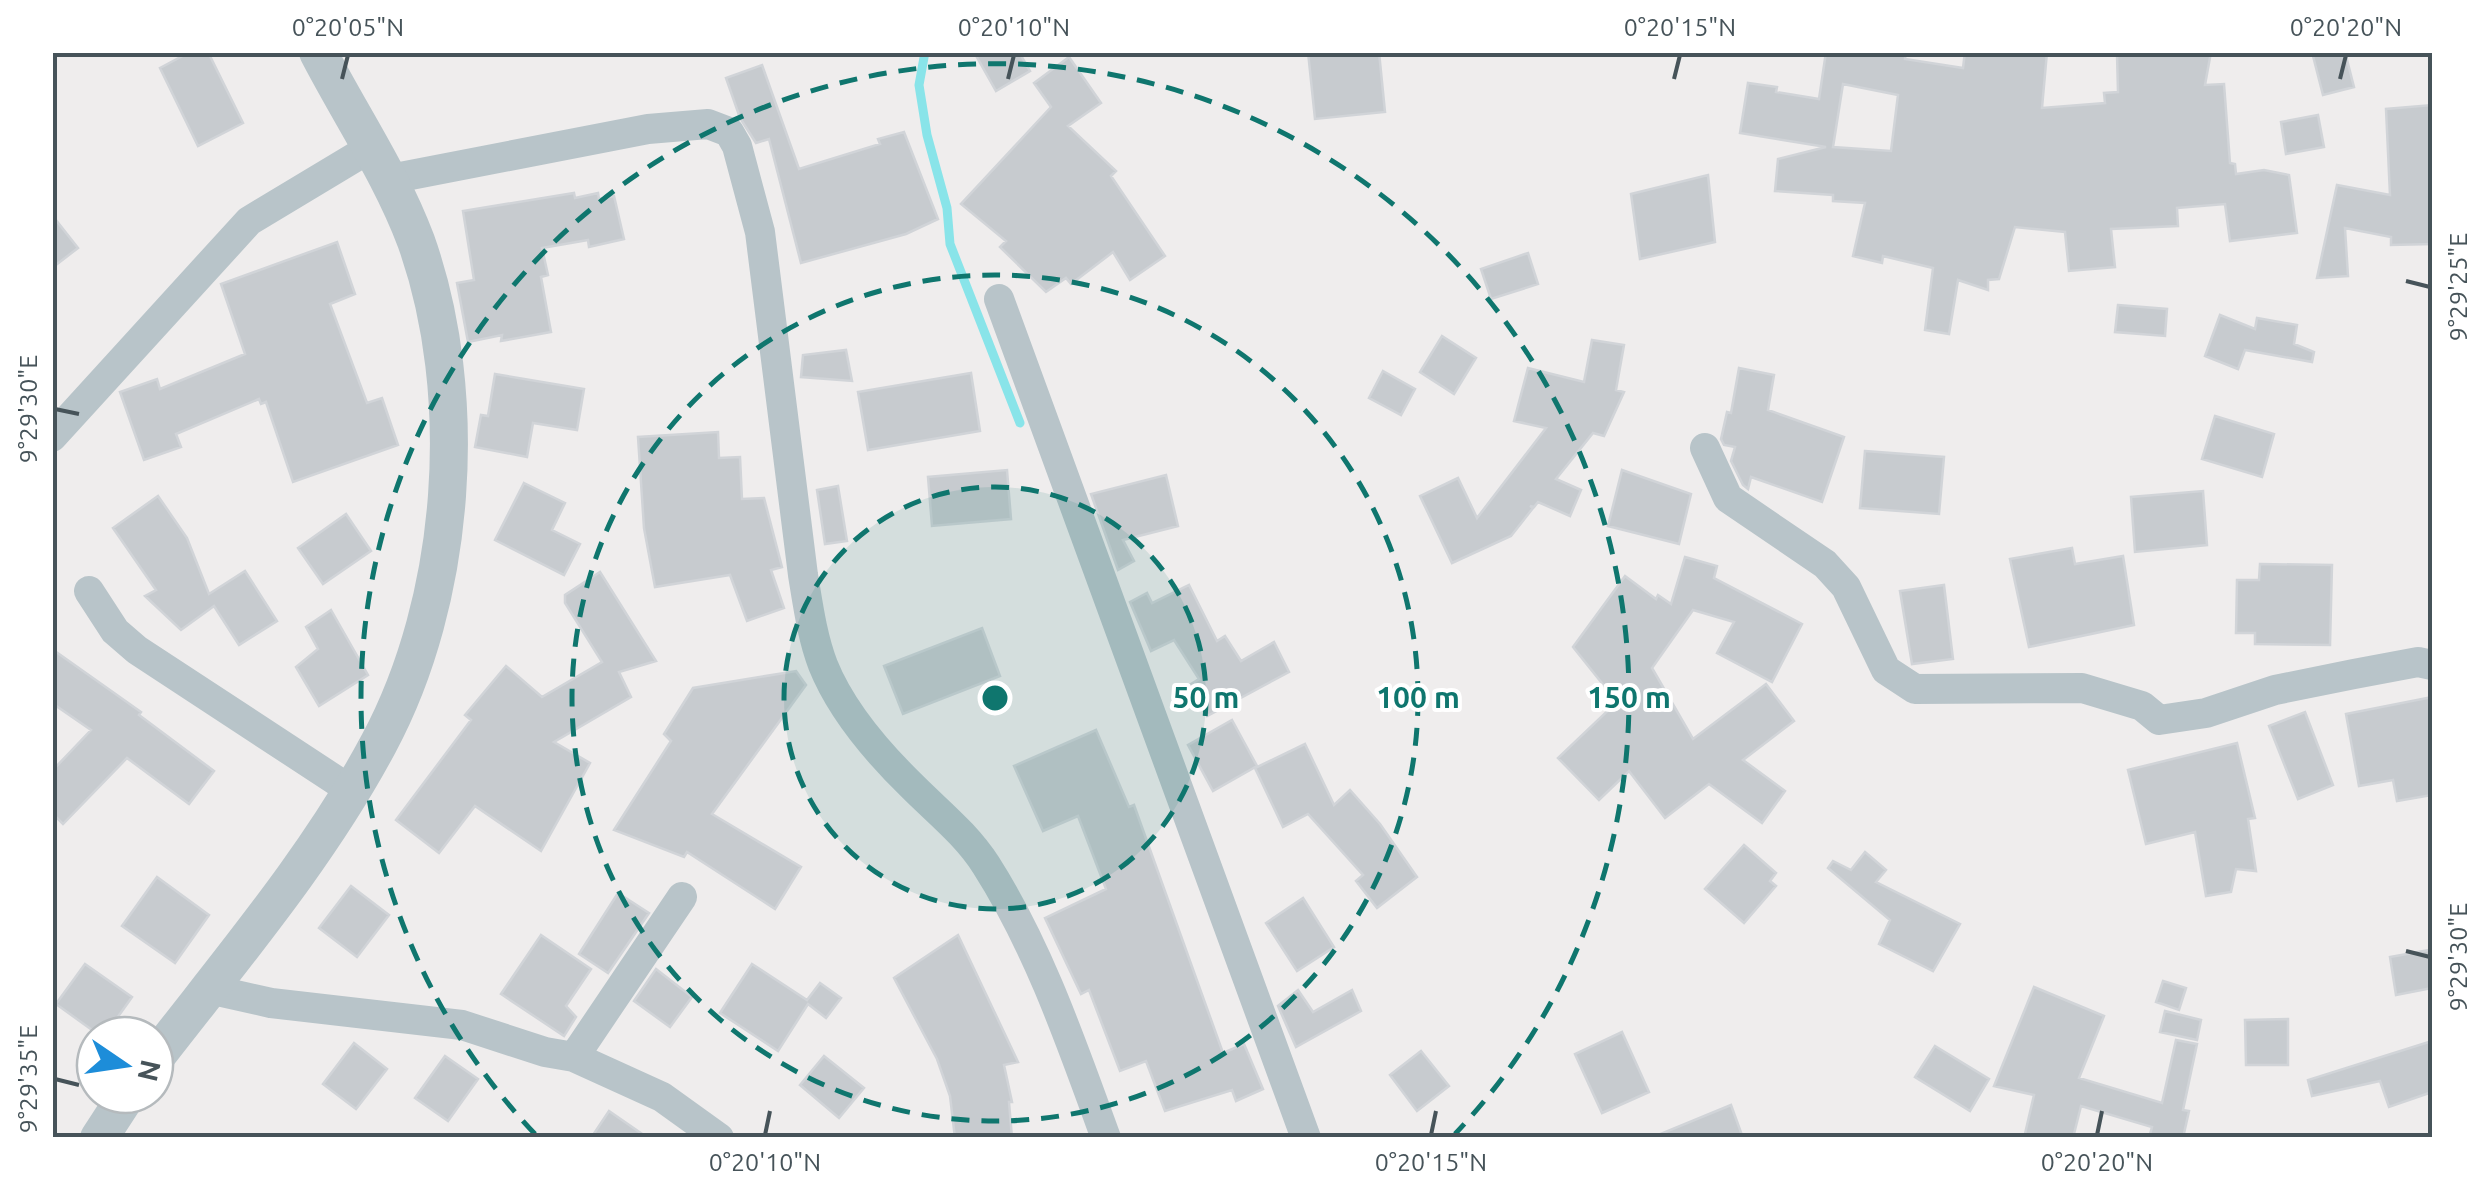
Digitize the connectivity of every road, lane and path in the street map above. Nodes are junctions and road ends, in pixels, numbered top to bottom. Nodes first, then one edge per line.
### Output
1 (318, 52) edge
2 (381, 163) junction
3 (999, 299) dead end
4 (52, 438) edge
5 (1705, 448) dead end
6 (89, 591) dead end
7 (2432, 665) edge
8 (352, 791) junction
9 (682, 897) dead end
10 (208, 989) junction
11 (175, 1032) edge
12 (574, 1057) junction
13 (114, 1115) edge
14 (98, 1138) edge
15 (720, 1138) edge
16 (1106, 1138) edge
17 (1306, 1138) edge

1 - 2 street
2 - 4 street
2 - 8 street
2 - 16 street
3 - 17 street
5 - 7 street
6 - 8 street
8 - 10 street
9 - 12 street
10 - 11 street
10 - 12 street
12 - 15 street
13 - 14 street

